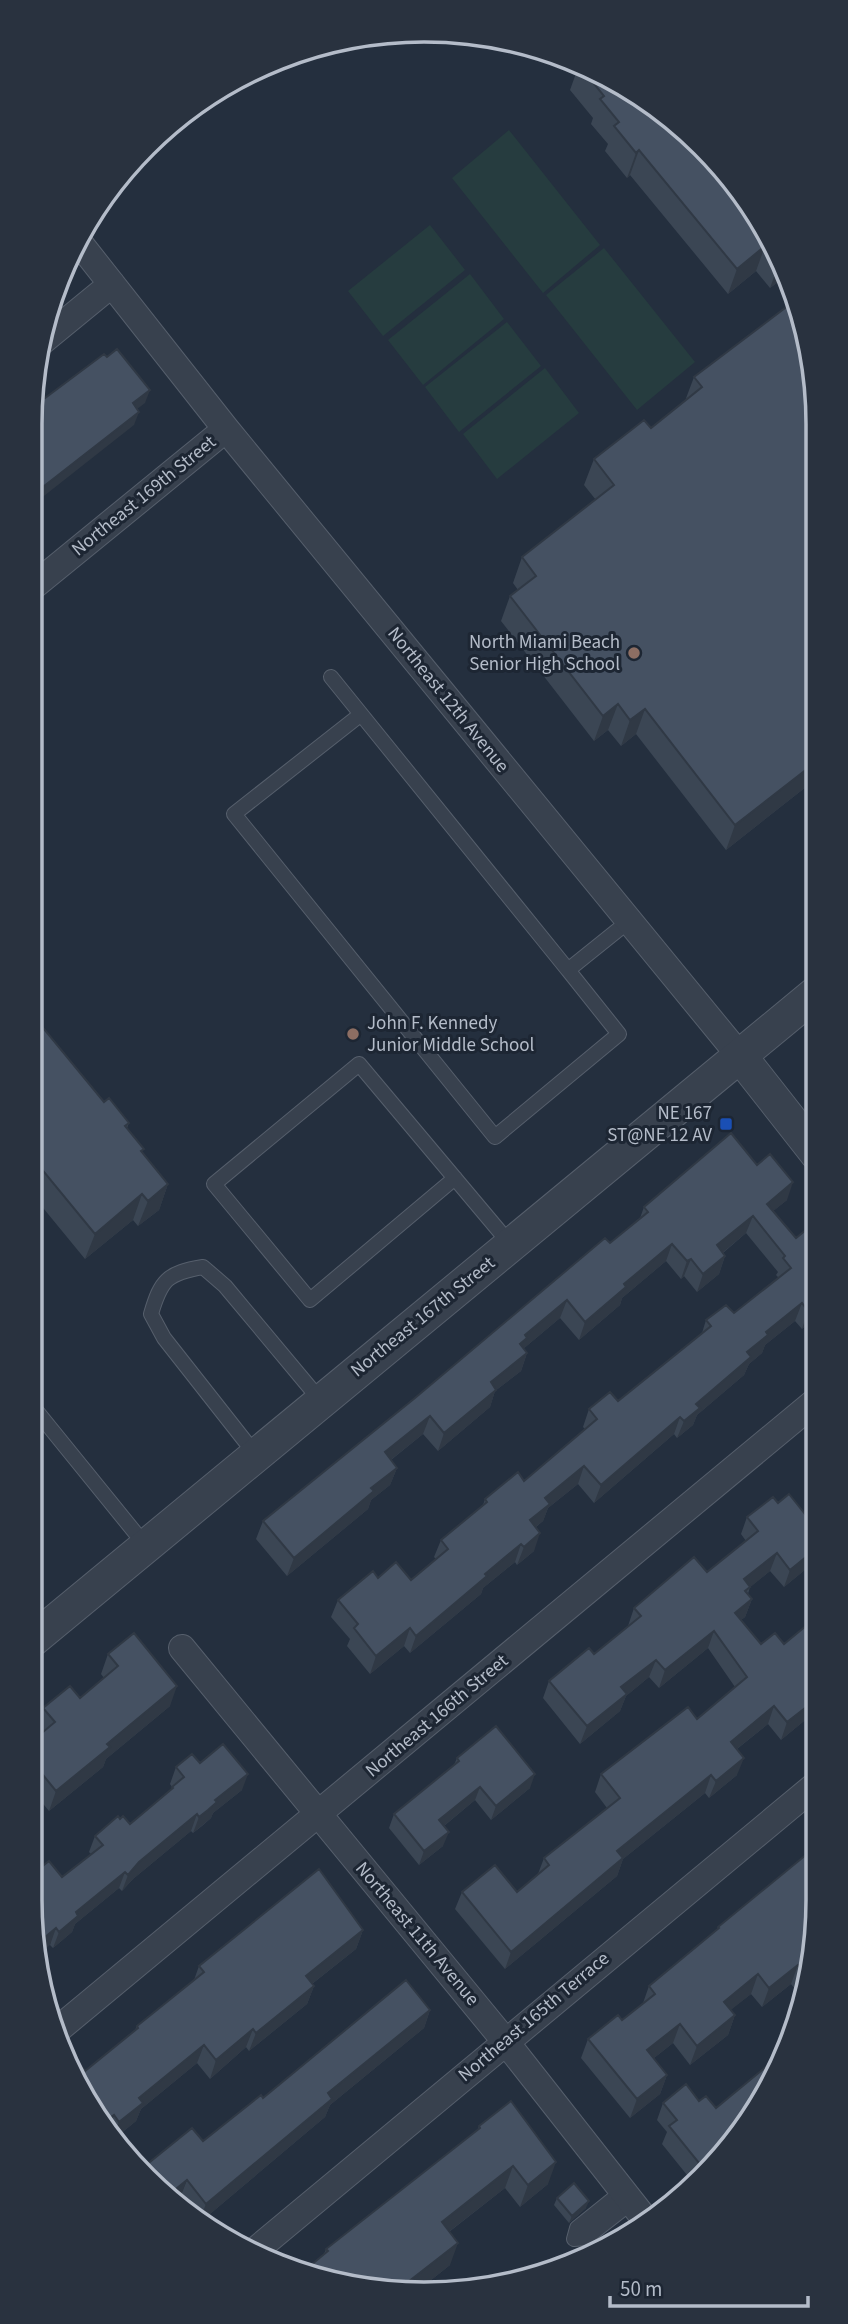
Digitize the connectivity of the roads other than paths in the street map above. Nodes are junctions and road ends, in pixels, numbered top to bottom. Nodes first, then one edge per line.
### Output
1 (85, 249) edge
2 (112, 284) junction
3 (53, 332) edge
4 (226, 429) junction
5 (42, 579) edge
6 (331, 677) dead end
7 (360, 715) junction
8 (629, 922) junction
9 (568, 970) junction
10 (806, 1001) edge
11 (740, 1056) junction
12 (806, 1140) edge
13 (455, 1178) junction
14 (511, 1245) junction
15 (321, 1401) junction
16 (806, 1409) edge
17 (42, 1418) edge
18 (256, 1455) junction
19 (146, 1546) junction
20 (42, 1632) edge
21 (181, 1648) dead end
22 (806, 1793) edge
23 (318, 1815) junction
24 (63, 2025) edge
25 (505, 2041) junction
26 (641, 2214) edge
27 (261, 2246) edge

1 - 2 street, Northeast 12th Avenue
2 - 3 street
2 - 4 street, Northeast 12th Avenue
4 - 5 street, Northeast 169th Street
4 - 8 street, Northeast 12th Avenue
6 - 7 lane
7 - 9 lane
7 - 9 lane
8 - 9 lane
8 - 11 street, Northeast 12th Avenue
10 - 11 street, Northeast 167th Street
11 - 12 street, Northeast 12th Avenue
11 - 14 street, Northeast 167th Street
13 - 13 lane
13 - 14 lane
14 - 15 street, Northeast 167th Street
15 - 18 street, Northeast 167th Street
15 - 18 lane
16 - 23 street, Northeast 166th Street
17 - 19 lane
18 - 19 street, Northeast 167th Street
19 - 20 street, Northeast 167th Street
21 - 23 street, Northeast 11th Avenue
22 - 25 street, Northeast 165th Terrace
23 - 24 street, Northeast 166th Street
23 - 25 street, Northeast 11th Avenue
25 - 26 street, Northeast 11th Avenue
25 - 27 street, Northeast 165th Terrace

